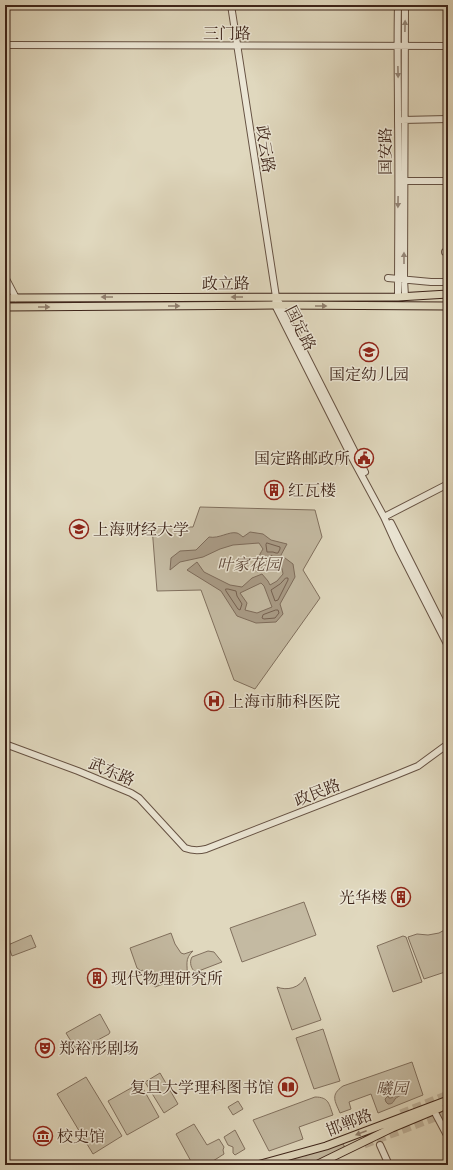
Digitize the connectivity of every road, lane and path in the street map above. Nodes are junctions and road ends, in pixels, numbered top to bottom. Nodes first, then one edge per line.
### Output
1 (231, 5) edge
2 (398, 5) edge
3 (405, 5) edge
4 (5, 45) edge
5 (237, 46) junction
6 (397, 46) junction
7 (404, 46) junction
8 (448, 46) edge
9 (448, 119) edge
10 (402, 120) junction
11 (401, 181) junction
12 (448, 181) edge
13 (5, 276) edge
14 (388, 278) dead end
15 (401, 279) junction
16 (448, 282) edge
17 (448, 294) edge
18 (276, 296) junction
19 (401, 297) junction
20 (5, 298) edge
21 (16, 298) junction
22 (278, 306) junction
23 (448, 306) edge
24 (5, 308) edge
25 (448, 484) edge
26 (386, 516) junction
27 (448, 636) edge
28 (448, 646) edge
29 (5, 744) edge
30 (448, 744) edge
31 (191, 850) joint
32 (448, 1100) edge
33 (448, 1105) edge
34 (433, 1108) junction
35 (448, 1137) edge
36 (380, 1145) dead end
37 (319, 1148) junction
38 (290, 1156) junction
39 (257, 1165) edge
40 (264, 1165) edge
41 (269, 1165) edge
42 (316, 1165) edge
43 (389, 1165) edge

1 - 5 street, 政云路
2 - 6 street, 国安路
7 -> 3 street, 国安路
4 - 5 street, 三门路
5 - 6 street, 三门路
5 - 18 street, 政云路
6 - 7 street, 三门路
6 -> 10 street, 国安路
7 - 8 street, 三门路
7 - 10 street, 国安路
9 - 10 street
10 - 11 street, 国安路
11 - 12 street
11 - 15 street, 国安路
13 - 21 street
14 - 15 street
15 - 16 street
15 - 19 street, 国安路
17 - 19 main road, 政立路
18 - 19 main road, 政立路
18 -> 21 main road, 政立路
18 - 22 street, 国定路
20 - 21 main road, 政立路
22 -> 23 main road, 政立路
24 -> 22 main road, 政立路
22 - 26 street, 国定路
25 - 26 street
26 - 27 street, 国定路
26 - 28 street, 国定路
29 - 31 street, 武东路
30 - 31 street, 政民路
32 - 34 main road, 邯郸路
33 - 34 main road, 邯郸路
34 - 35 street
34 -> 37 main road, 邯郸路
34 - 42 main road, 邯郸路
36 - 43 street
37 - 38 main road, 邯郸路
37 - 41 main road
38 - 39 main road, 邯郸路
38 - 40 main road

